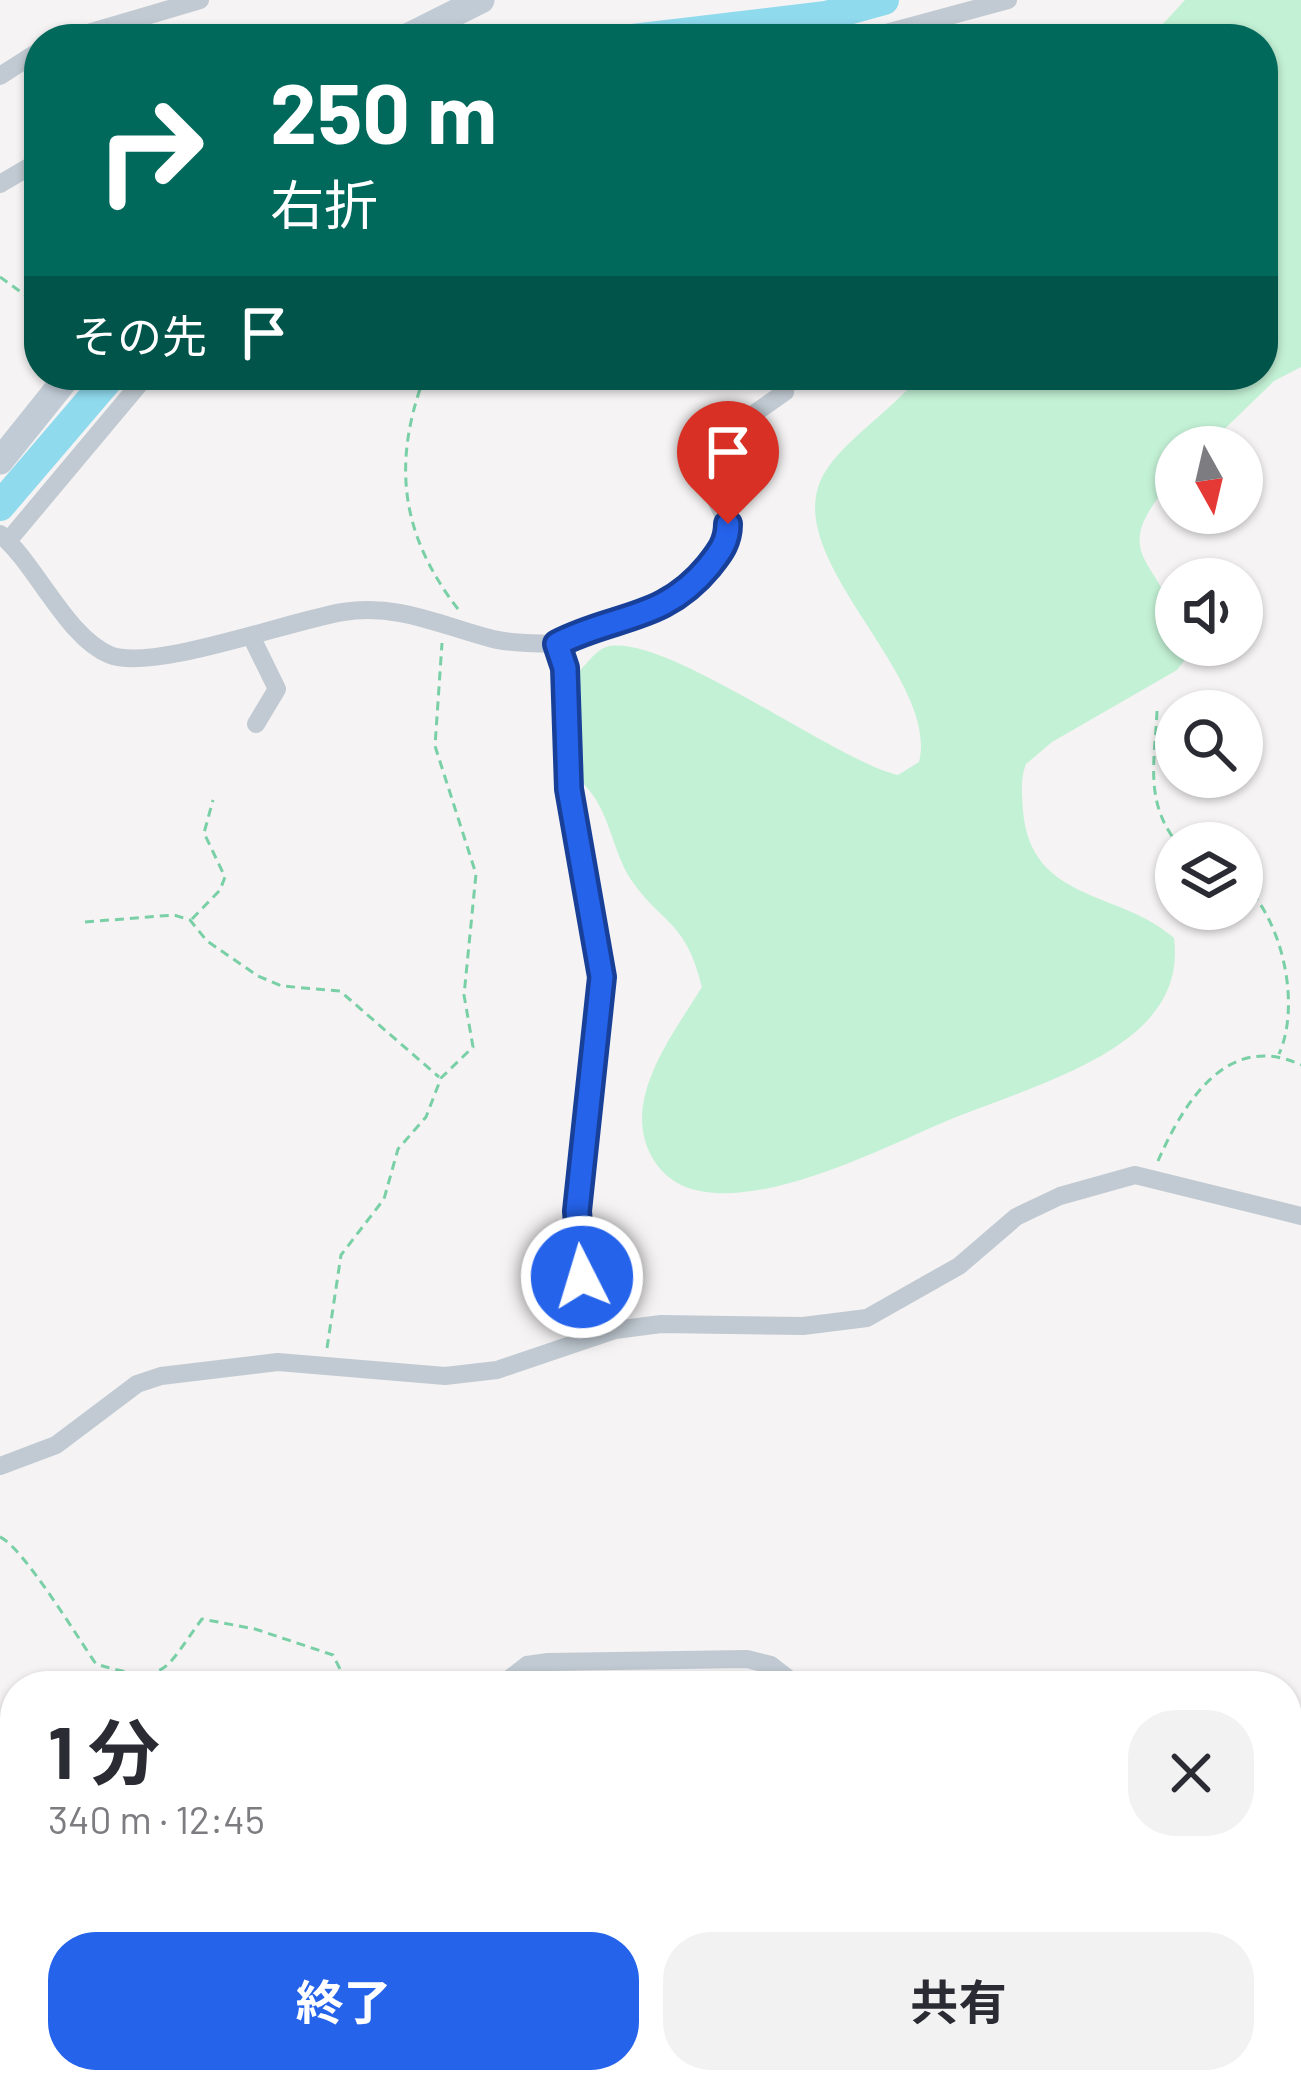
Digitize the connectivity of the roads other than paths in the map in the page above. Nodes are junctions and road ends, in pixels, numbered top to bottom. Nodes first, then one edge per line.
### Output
1 (200, 0) edge
2 (482, 0) edge
3 (1008, 0) edge
4 (118, 24) edge
5 (433, 24) edge
6 (919, 24) edge
7 (57, 390) edge
8 (133, 390) edge
9 (785, 390) edge
10 (0, 461) edge
11 (4, 537) edge
12 (251, 636) junction
13 (557, 644) junction
14 (256, 724) dead end
15 (1301, 1216) edge
16 (615, 1330) junction
17 (0, 1466) edge
18 (519, 1671) edge
19 (779, 1671) edge

1 - 4 street
2 - 5 main road
3 - 6 street
7 - 10 main road
8 - 11 street
9 - 13 street
11 - 12 street
12 - 13 street
12 - 14 street
13 - 16 street
15 - 16 street
16 - 17 street
18 - 19 street

